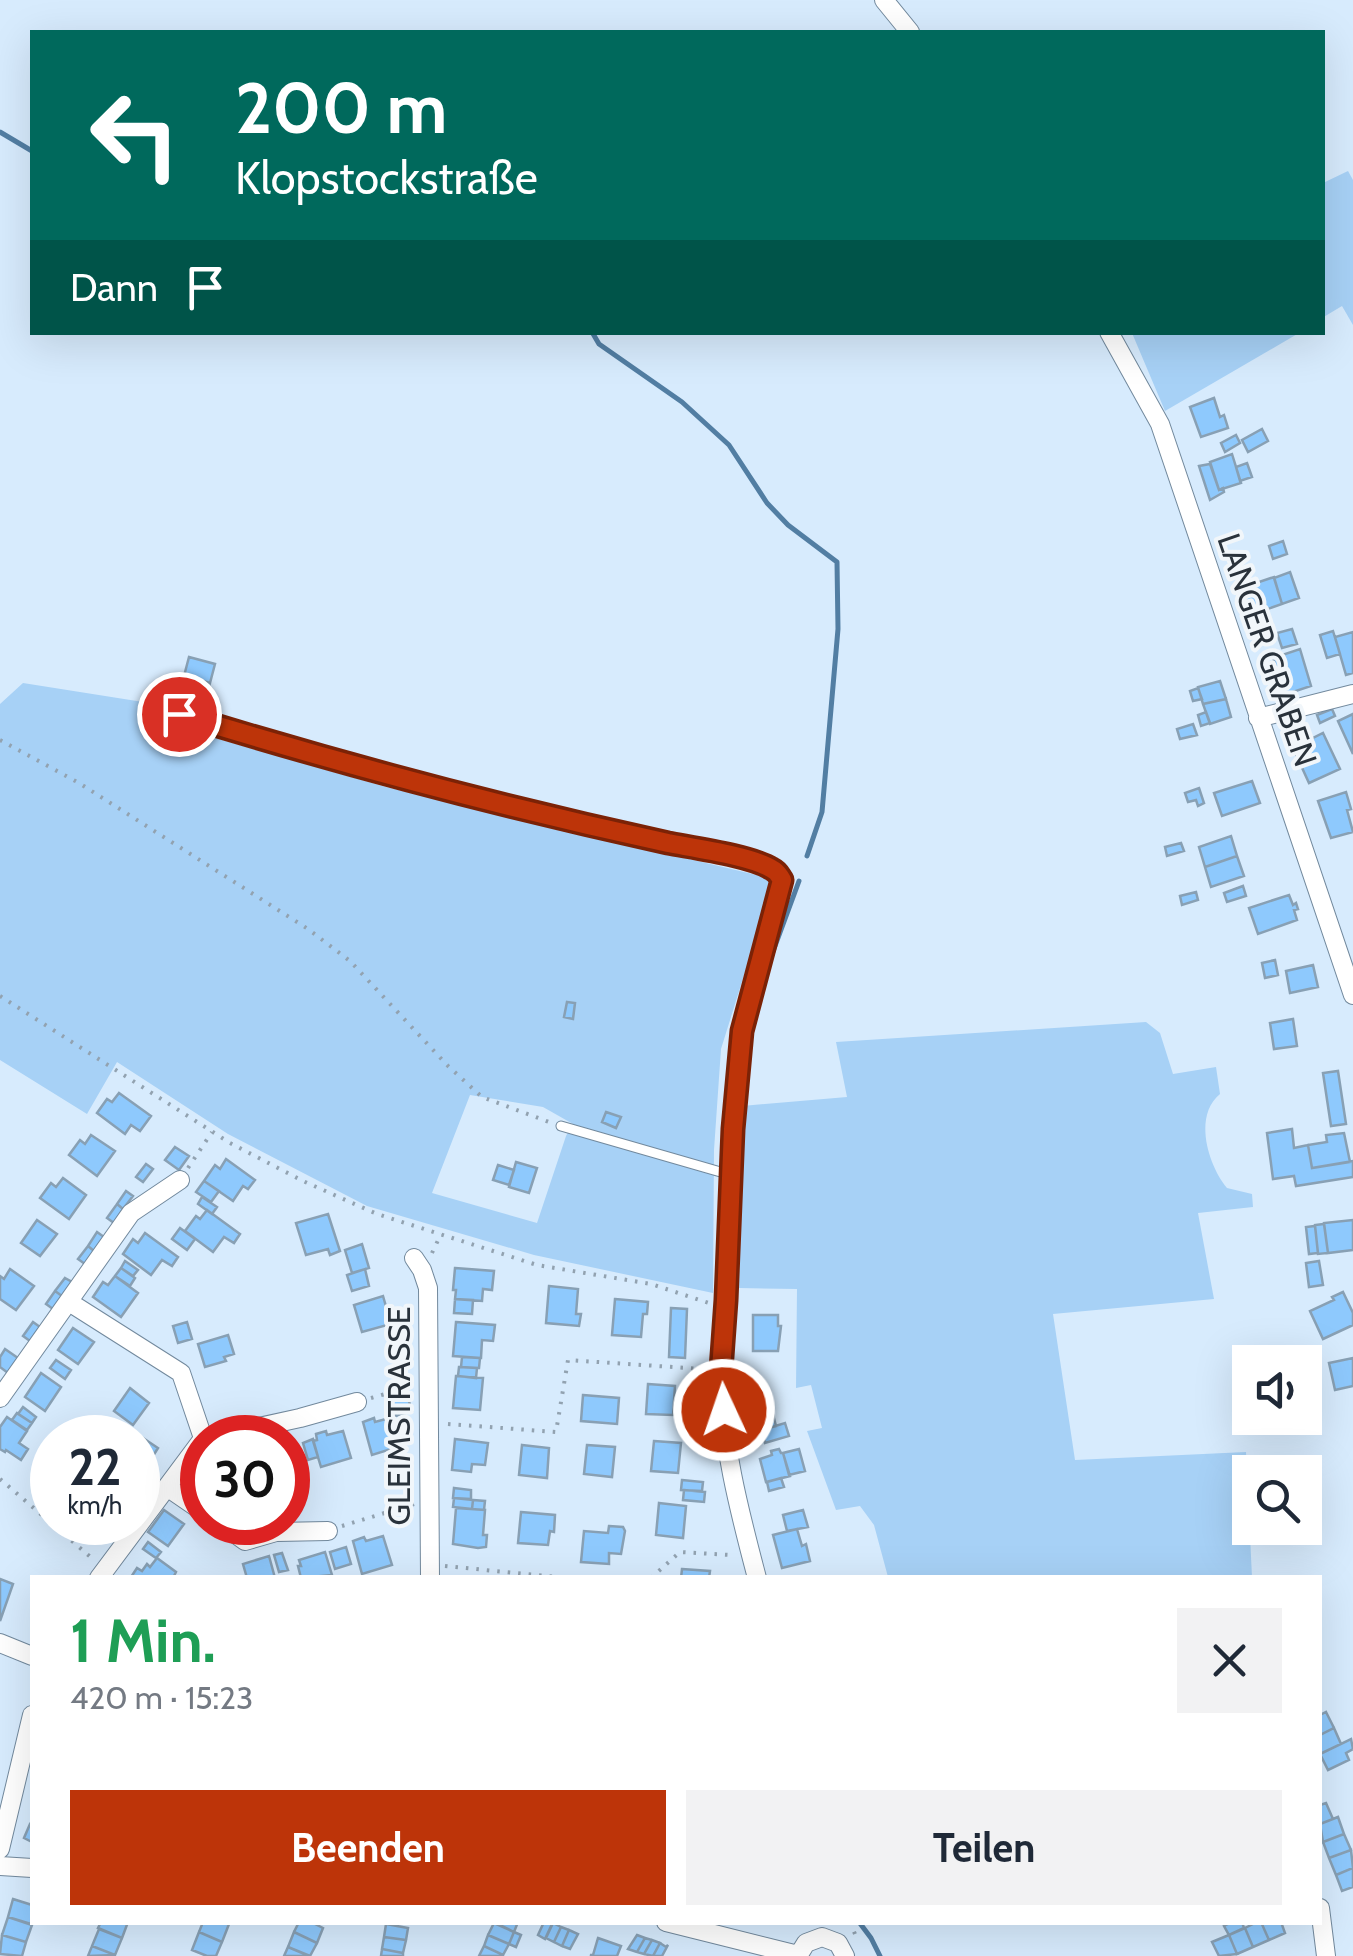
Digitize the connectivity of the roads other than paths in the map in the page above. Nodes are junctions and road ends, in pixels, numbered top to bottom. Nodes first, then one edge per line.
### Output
1 (884, 0) edge
2 (908, 30) edge
3 (1111, 335) edge
4 (1353, 694) edge
5 (179, 714) dead end
6 (1258, 718) junction
7 (1353, 995) edge
8 (561, 1126) road end
9 (731, 1175) junction
10 (180, 1180) road end
11 (414, 1258) dead end
12 (68, 1302) junction
13 (726, 1304) joint
14 (0, 1398) edge
15 (357, 1402) road end
16 (197, 1415) edge
17 (310, 1415) edge
18 (180, 1470) edge
19 (167, 1486) junction
20 (180, 1495) edge
21 (310, 1531) edge
22 (328, 1531) road end
23 (430, 1571) edge
24 (102, 1574) edge
25 (756, 1575) edge
26 (0, 1643) edge
27 (30, 1655) edge
28 (30, 1723) edge
29 (0, 1849) edge
30 (0, 1866) edge
31 (30, 1868) edge
32 (1322, 1924) edge
33 (678, 1925) edge
34 (829, 1930) edge
35 (798, 1956) edge
36 (846, 1956) edge
37 (1326, 1956) edge

1 - 2 street
3 - 6 street, LANGER GRABEN
4 - 6 street
5 - 9 lane
6 - 7 street, LANGER GRABEN
8 - 9 lane
9 - 13 lane
10 - 12 street
11 - 23 street, GLEIMSTRASSE
12 - 14 street
12 - 16 street
13 - 25 street
15 - 17 street
18 - 19 street
19 - 20 street
19 - 24 street
21 - 22 street
26 - 27 street
28 - 29 street
30 - 31 street
32 - 37 street
33 - 35 street
34 - 35 street
34 - 36 street

